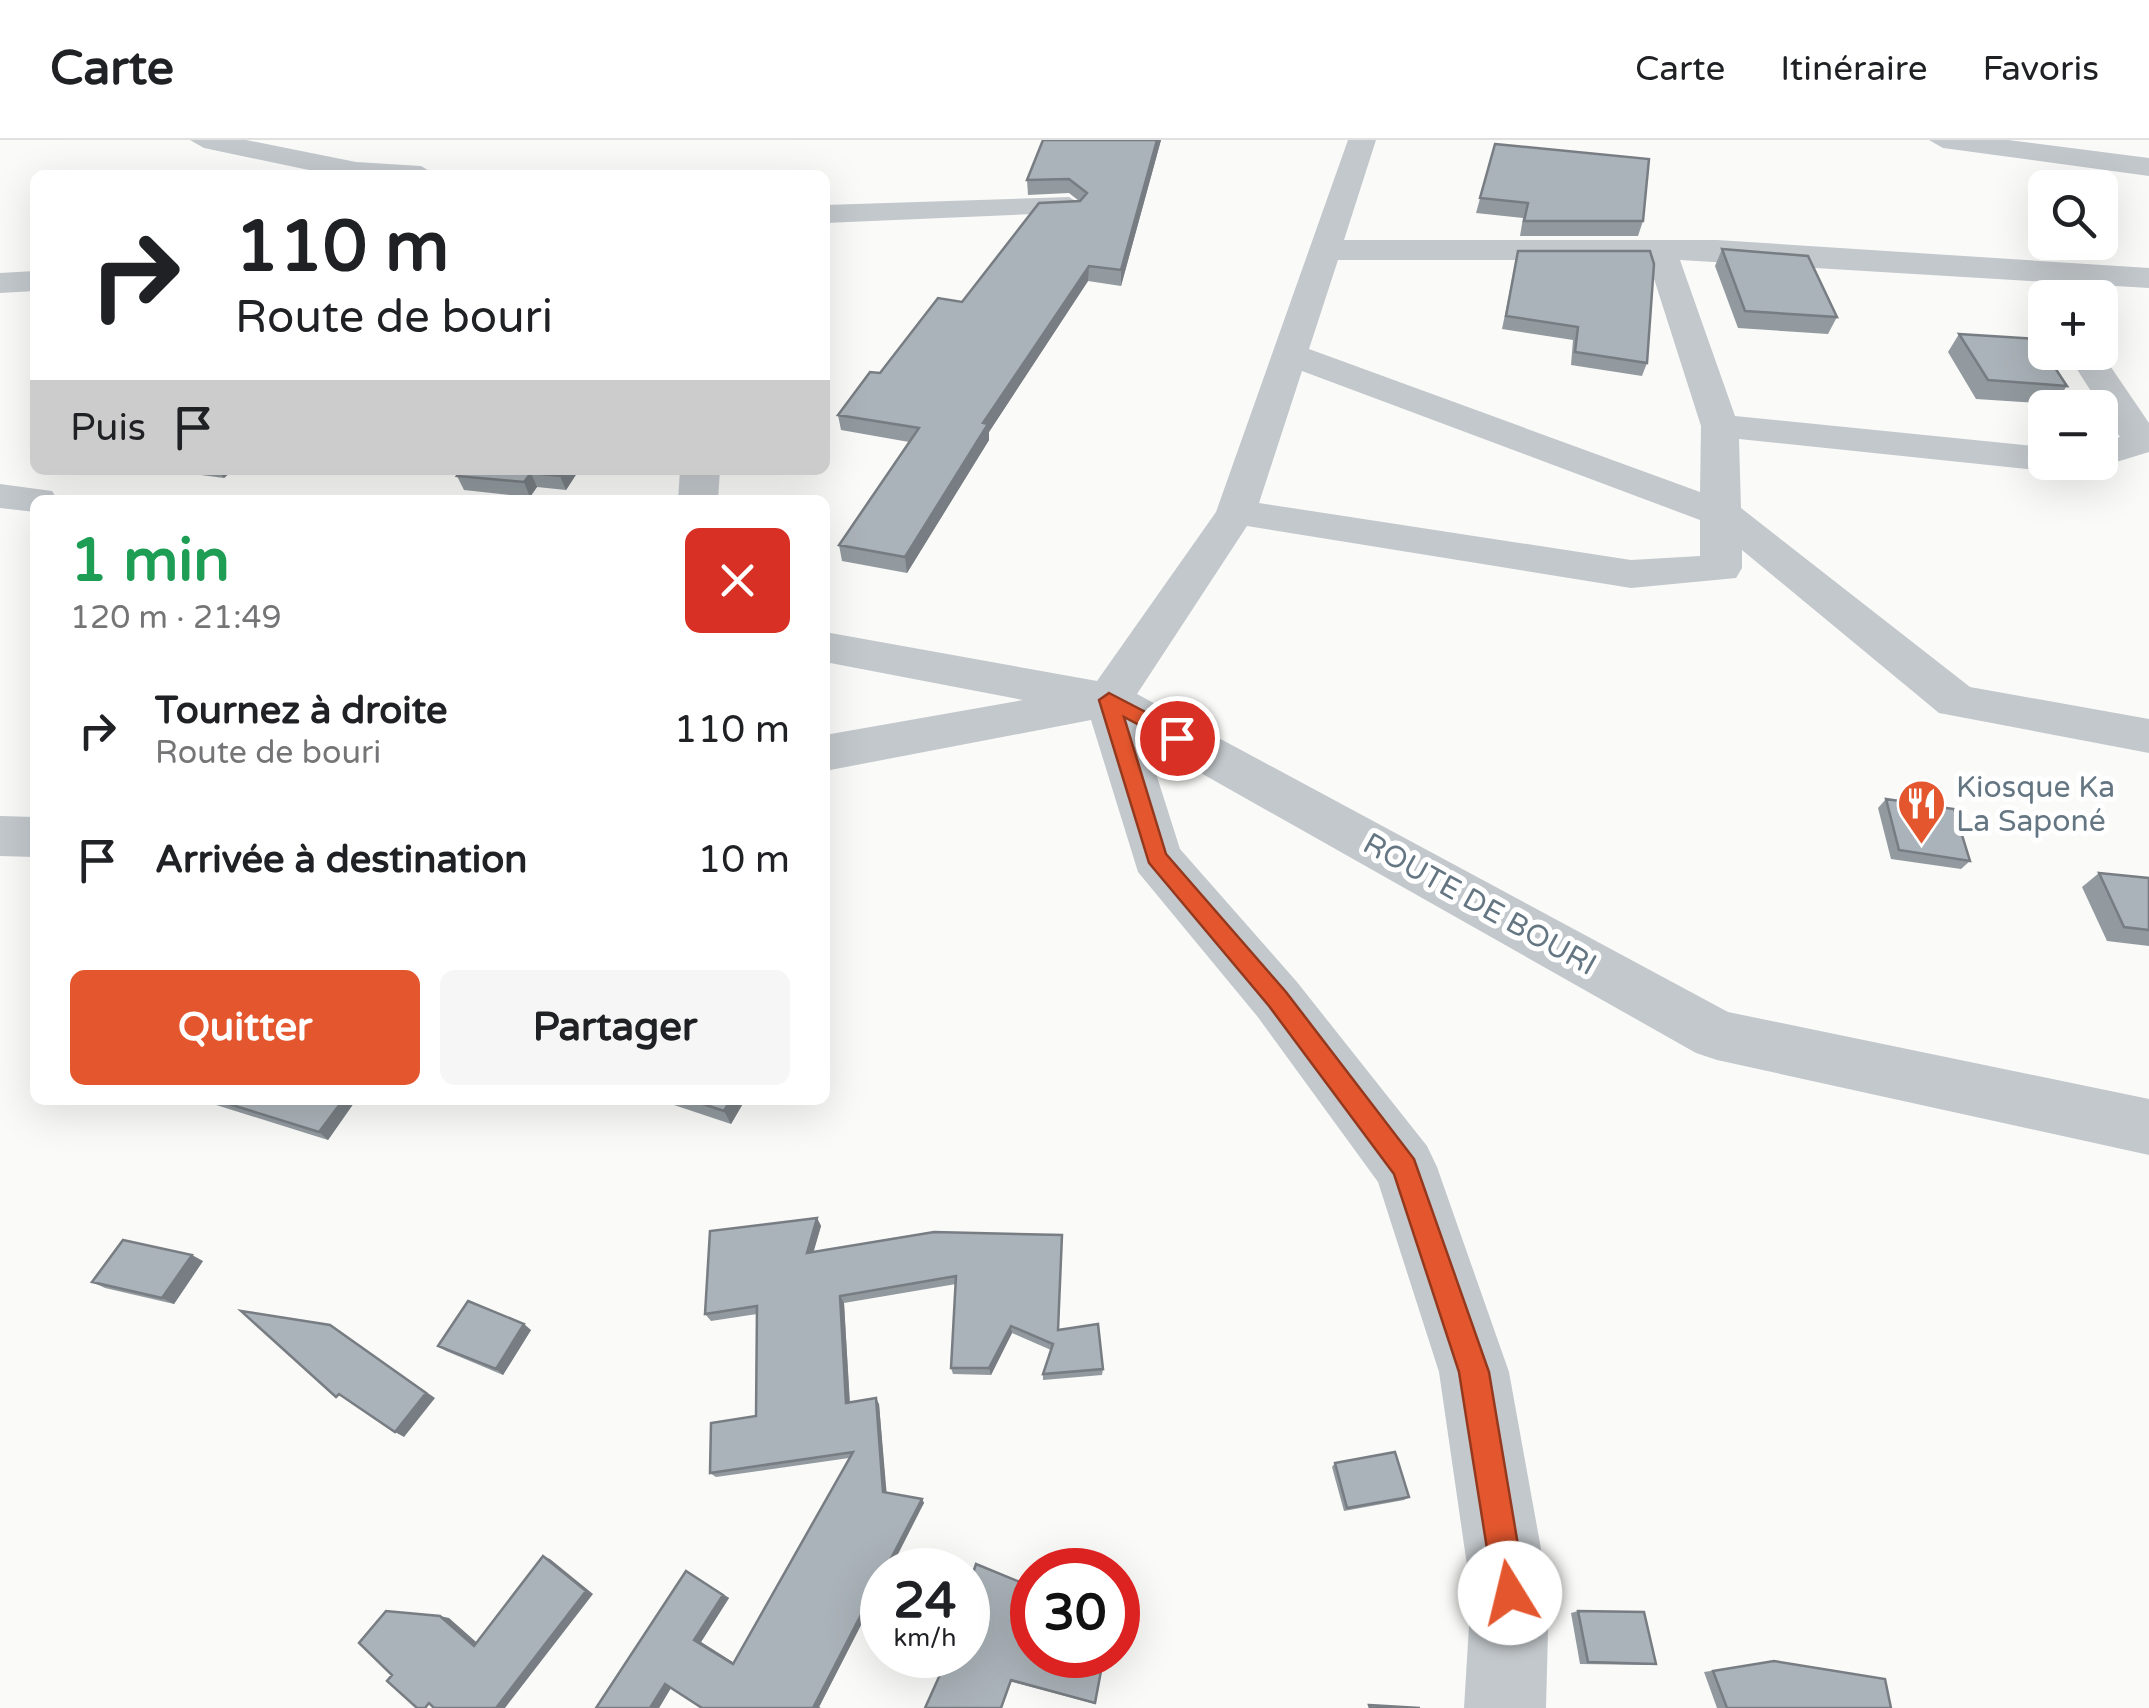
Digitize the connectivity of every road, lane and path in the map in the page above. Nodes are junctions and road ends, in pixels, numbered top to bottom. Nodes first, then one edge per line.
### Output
1 (204, 140) edge
2 (1362, 140) edge
3 (1943, 140) edge
4 (2149, 167) edge
5 (351, 170) edge
6 (1069, 206) edge
7 (830, 214) edge
8 (1325, 250) junction
9 (1661, 250) junction
10 (2028, 270) junction
11 (2149, 278) edge
12 (2034, 280) edge
13 (30, 281) edge
14 (0, 284) edge
15 (1290, 354) junction
16 (2118, 404) edge
17 (1720, 426) junction
18 (2118, 450) edge
19 (2028, 457) edge
20 (0, 496) edge
21 (30, 499) edge
22 (1236, 512) junction
23 (1723, 514) junction
24 (830, 648) edge
25 (1109, 700) junction
26 (2149, 736) edge
27 (830, 752) edge
28 (0, 836) edge
29 (30, 837) edge
30 (2149, 1127) edge
31 (1505, 1708) edge

1 - 5 street
2 - 8 street
3 - 4 street
6 - 7 street
8 - 9 street
8 - 15 street
9 - 10 street
9 - 17 street
10 - 11 street
10 - 12 street
13 - 14 street
15 - 22 street
15 - 23 street
16 - 18 street
17 - 19 street
17 - 23 street
20 - 21 street
22 - 23 street
22 - 25 street
23 - 26 street
24 - 25 street, ROUTE DE BOURI
25 - 27 street
25 - 30 street, ROUTE DE BOURI
25 - 31 street
28 - 29 street

